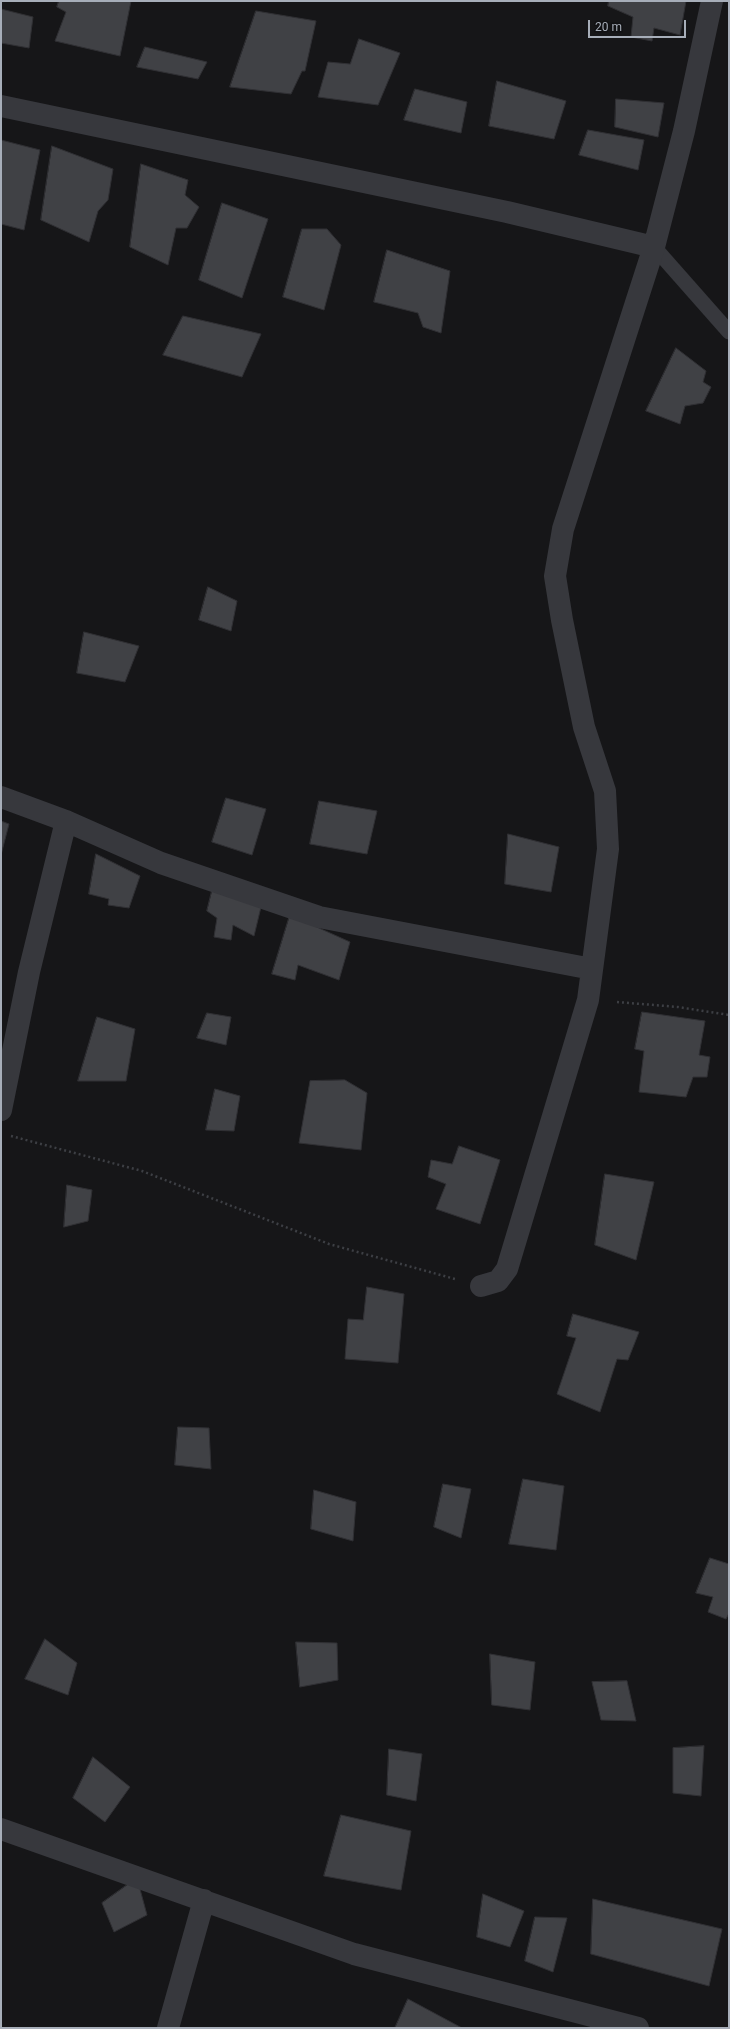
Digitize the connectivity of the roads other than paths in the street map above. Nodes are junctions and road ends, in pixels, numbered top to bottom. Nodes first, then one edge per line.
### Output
1 (712, 1) edge
2 (1, 106) edge
3 (654, 247) junction
4 (729, 332) edge
5 (1, 797) edge
6 (66, 821) junction
7 (592, 969) junction
8 (1, 1110) edge
9 (481, 1286) road end
10 (1, 1829) edge
11 (204, 1900) junction
12 (168, 2028) edge
13 (638, 2028) edge

1 - 3 street
2 - 3 street
3 - 4 lane
3 - 7 street
5 - 6 street
6 - 7 street
6 - 8 street
7 - 9 street
10 - 11 street
11 - 12 street
11 - 13 street

